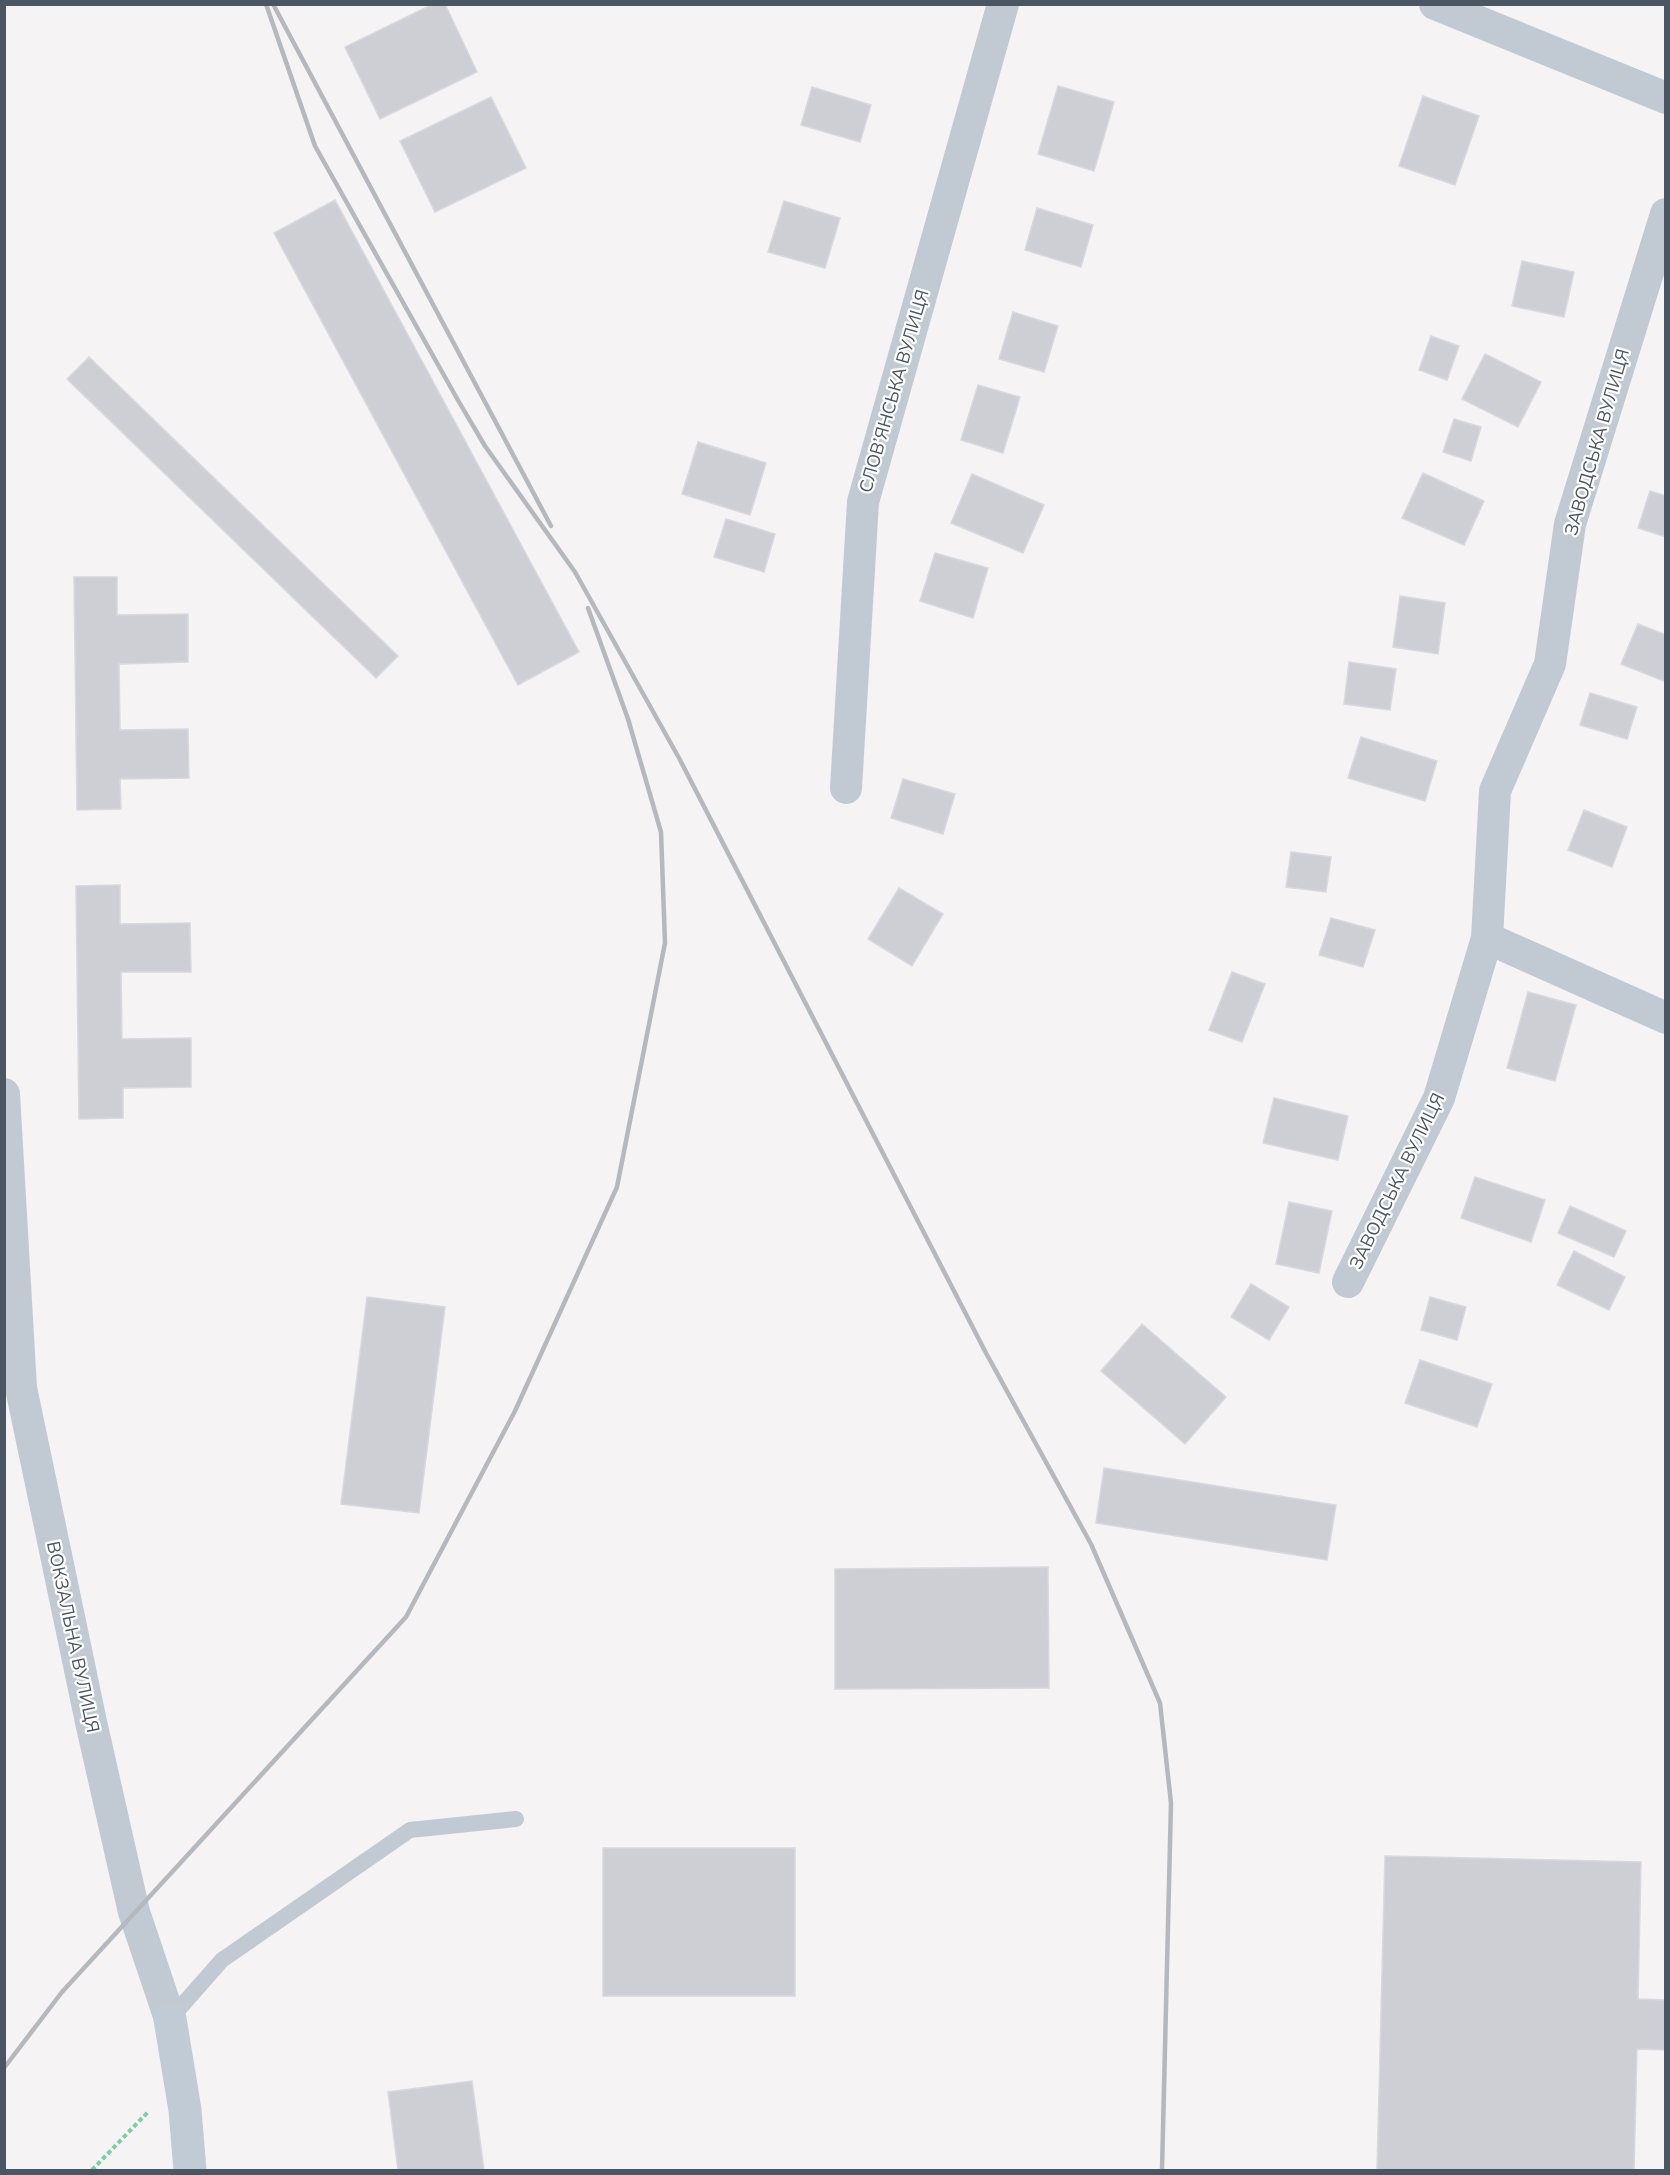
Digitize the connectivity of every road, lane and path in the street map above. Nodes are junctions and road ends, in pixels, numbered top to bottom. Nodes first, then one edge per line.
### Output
1 (1003, 4) edge
2 (1435, 4) edge
3 (1665, 98) edge
4 (1665, 214) edge
5 (846, 788) dead end
6 (1486, 938) junction
7 (1665, 1018) edge
8 (4, 1094) edge
9 (1348, 1282) dead end
10 (516, 1819) dead end
11 (170, 2019) junction
12 (153, 2104) dead end
13 (92, 2170) edge
14 (190, 2170) edge

1 - 5 street, СЛОВ’ЯНСЬКА ВУЛИЦЯ
2 - 3 street
4 - 6 street, ЗАВОДСЬКА ВУЛИЦЯ
6 - 7 street
6 - 9 street, ЗАВОДСЬКА ВУЛИЦЯ
8 - 11 street, ВОКЗАЛЬНА ВУЛИЦЯ
10 - 11 lane
11 - 14 street, ВОКЗАЛЬНА ВУЛИЦЯ
12 - 13 path

